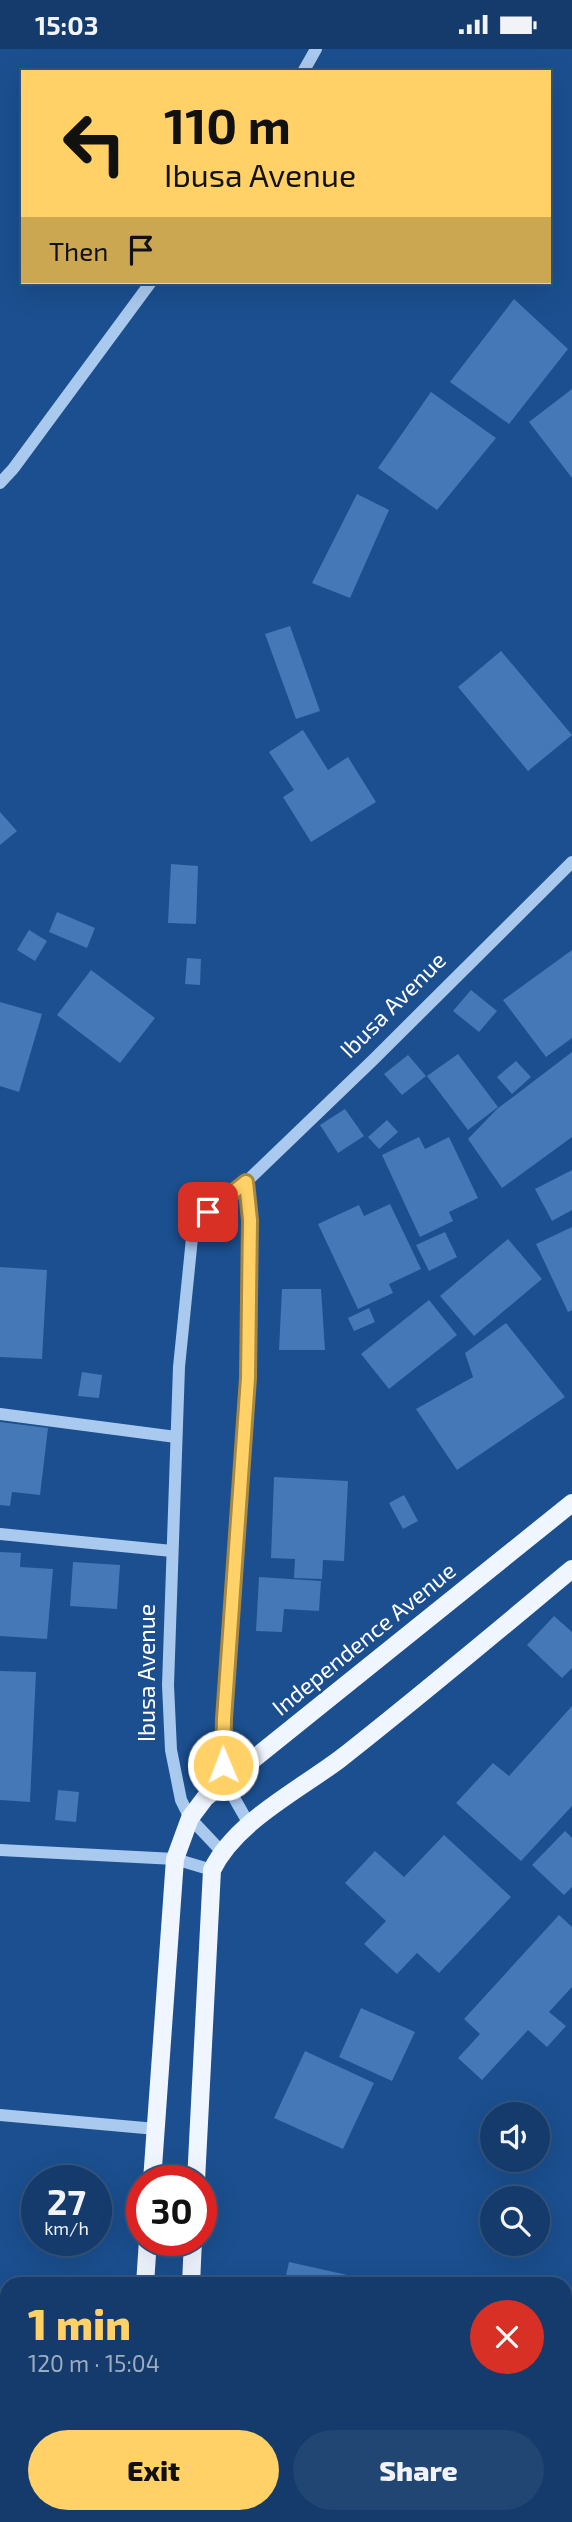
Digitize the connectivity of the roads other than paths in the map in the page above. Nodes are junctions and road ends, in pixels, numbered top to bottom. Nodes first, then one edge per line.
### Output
1 (316, 49) edge
2 (304, 70) edge
3 (150, 284) edge
4 (0, 483) edge
5 (572, 862) edge
6 (246, 1182) junction
7 (0, 1414) edge
8 (176, 1437) junction
9 (572, 1503) edge
10 (0, 1534) edge
11 (172, 1551) junction
12 (572, 1569) edge
13 (225, 1782) junction
14 (190, 1818) junction
15 (249, 1824) junction
16 (0, 1850) edge
17 (222, 1853) junction
18 (175, 1859) junction
19 (212, 1870) junction
20 (0, 2115) edge
21 (156, 2129) junction
22 (153, 2165) edge
23 (197, 2165) edge
24 (147, 2256) edge
25 (192, 2256) edge
26 (145, 2277) edge
27 (191, 2277) edge

1 - 2 street
3 - 4 street
5 - 6 street, Ibusa Avenue
6 - 8 street, Ibusa Avenue
6 - 13 street
7 - 8 street
8 - 11 street, Ibusa Avenue
9 - 13 main road, Independence Avenue
10 - 11 street
11 - 14 street, Ibusa Avenue
12 - 15 main road
13 - 14 main road, Independence Avenue
13 - 15 street
14 - 17 street
14 - 18 main road
15 - 17 main road
16 - 18 street
17 - 19 main road
18 - 19 street
18 - 21 main road
19 - 23 main road
20 - 21 street
21 - 22 main road
24 - 26 main road
25 - 27 main road

